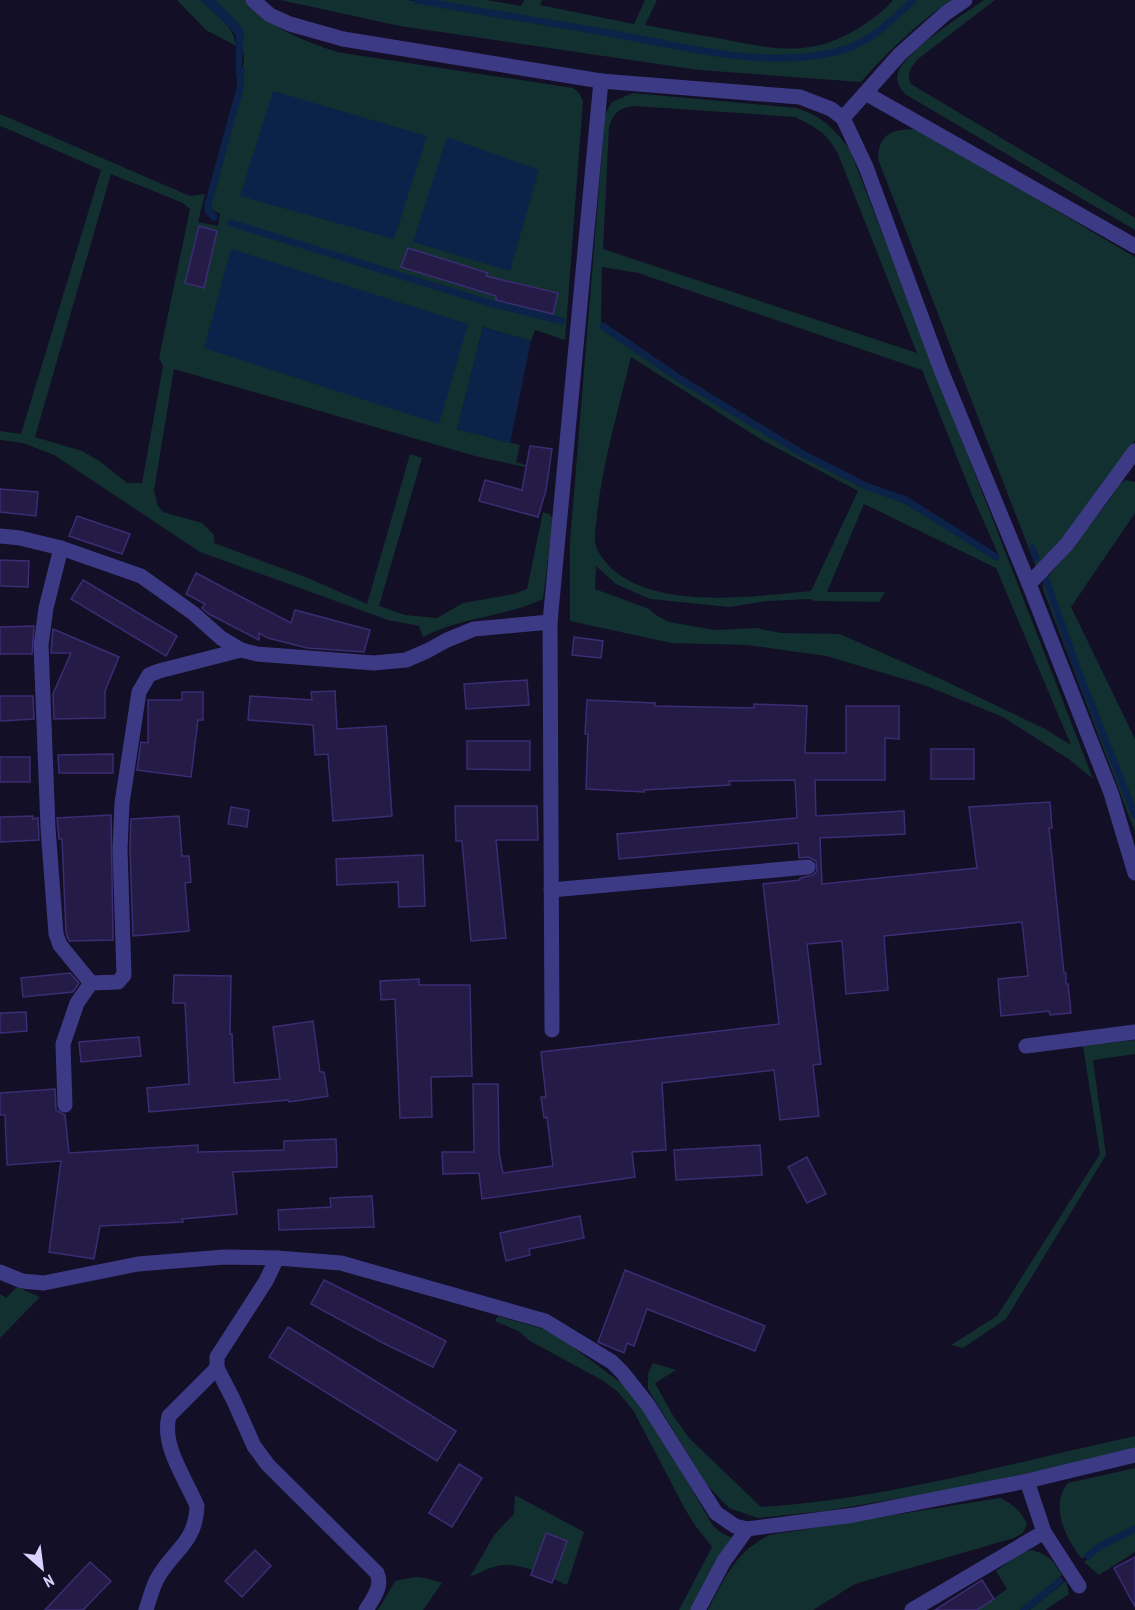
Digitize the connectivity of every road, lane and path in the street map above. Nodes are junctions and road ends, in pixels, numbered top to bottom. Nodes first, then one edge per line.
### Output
1 (253, 0) edge
2 (964, 0) edge
3 (601, 81) junction
4 (867, 94) junction
5 (843, 118) junction
6 (1135, 246) edge
7 (1135, 451) edge
8 (0, 536) edge
9 (62, 548) junction
10 (1029, 584) junction
11 (550, 622) junction
12 (241, 650) junction
13 (808, 867) dead end
14 (1135, 873) edge
15 (551, 890) junction
16 (91, 982) junction
17 (552, 1030) dead end
18 (1135, 1032) edge
19 (1026, 1046) dead end
20 (65, 1106) dead end
21 (277, 1258) junction
22 (0, 1272) edge
23 (217, 1368) junction
24 (1135, 1455) edge
25 (1027, 1481) junction
26 (747, 1528) junction
27 (1044, 1532) junction
28 (1079, 1586) dead end
29 (146, 1610) edge
30 (366, 1610) edge
31 (698, 1610) edge
32 (912, 1610) edge

1 - 3 street
2 - 4 street
3 - 5 street
3 - 11 street
4 - 5 street
4 - 6 street
5 - 10 street
7 - 10 street
8 - 9 street
9 - 12 street
9 - 16 street
10 - 14 street
11 - 12 street
11 - 15 street
12 - 16 street
13 - 15 street
15 - 17 street
16 - 20 street
18 - 19 street
21 - 22 street
21 - 23 street
21 - 26 street
23 - 29 street
23 - 30 street
24 - 25 street
25 - 26 street
25 - 27 street
26 - 31 street
27 - 28 street
27 - 32 street

